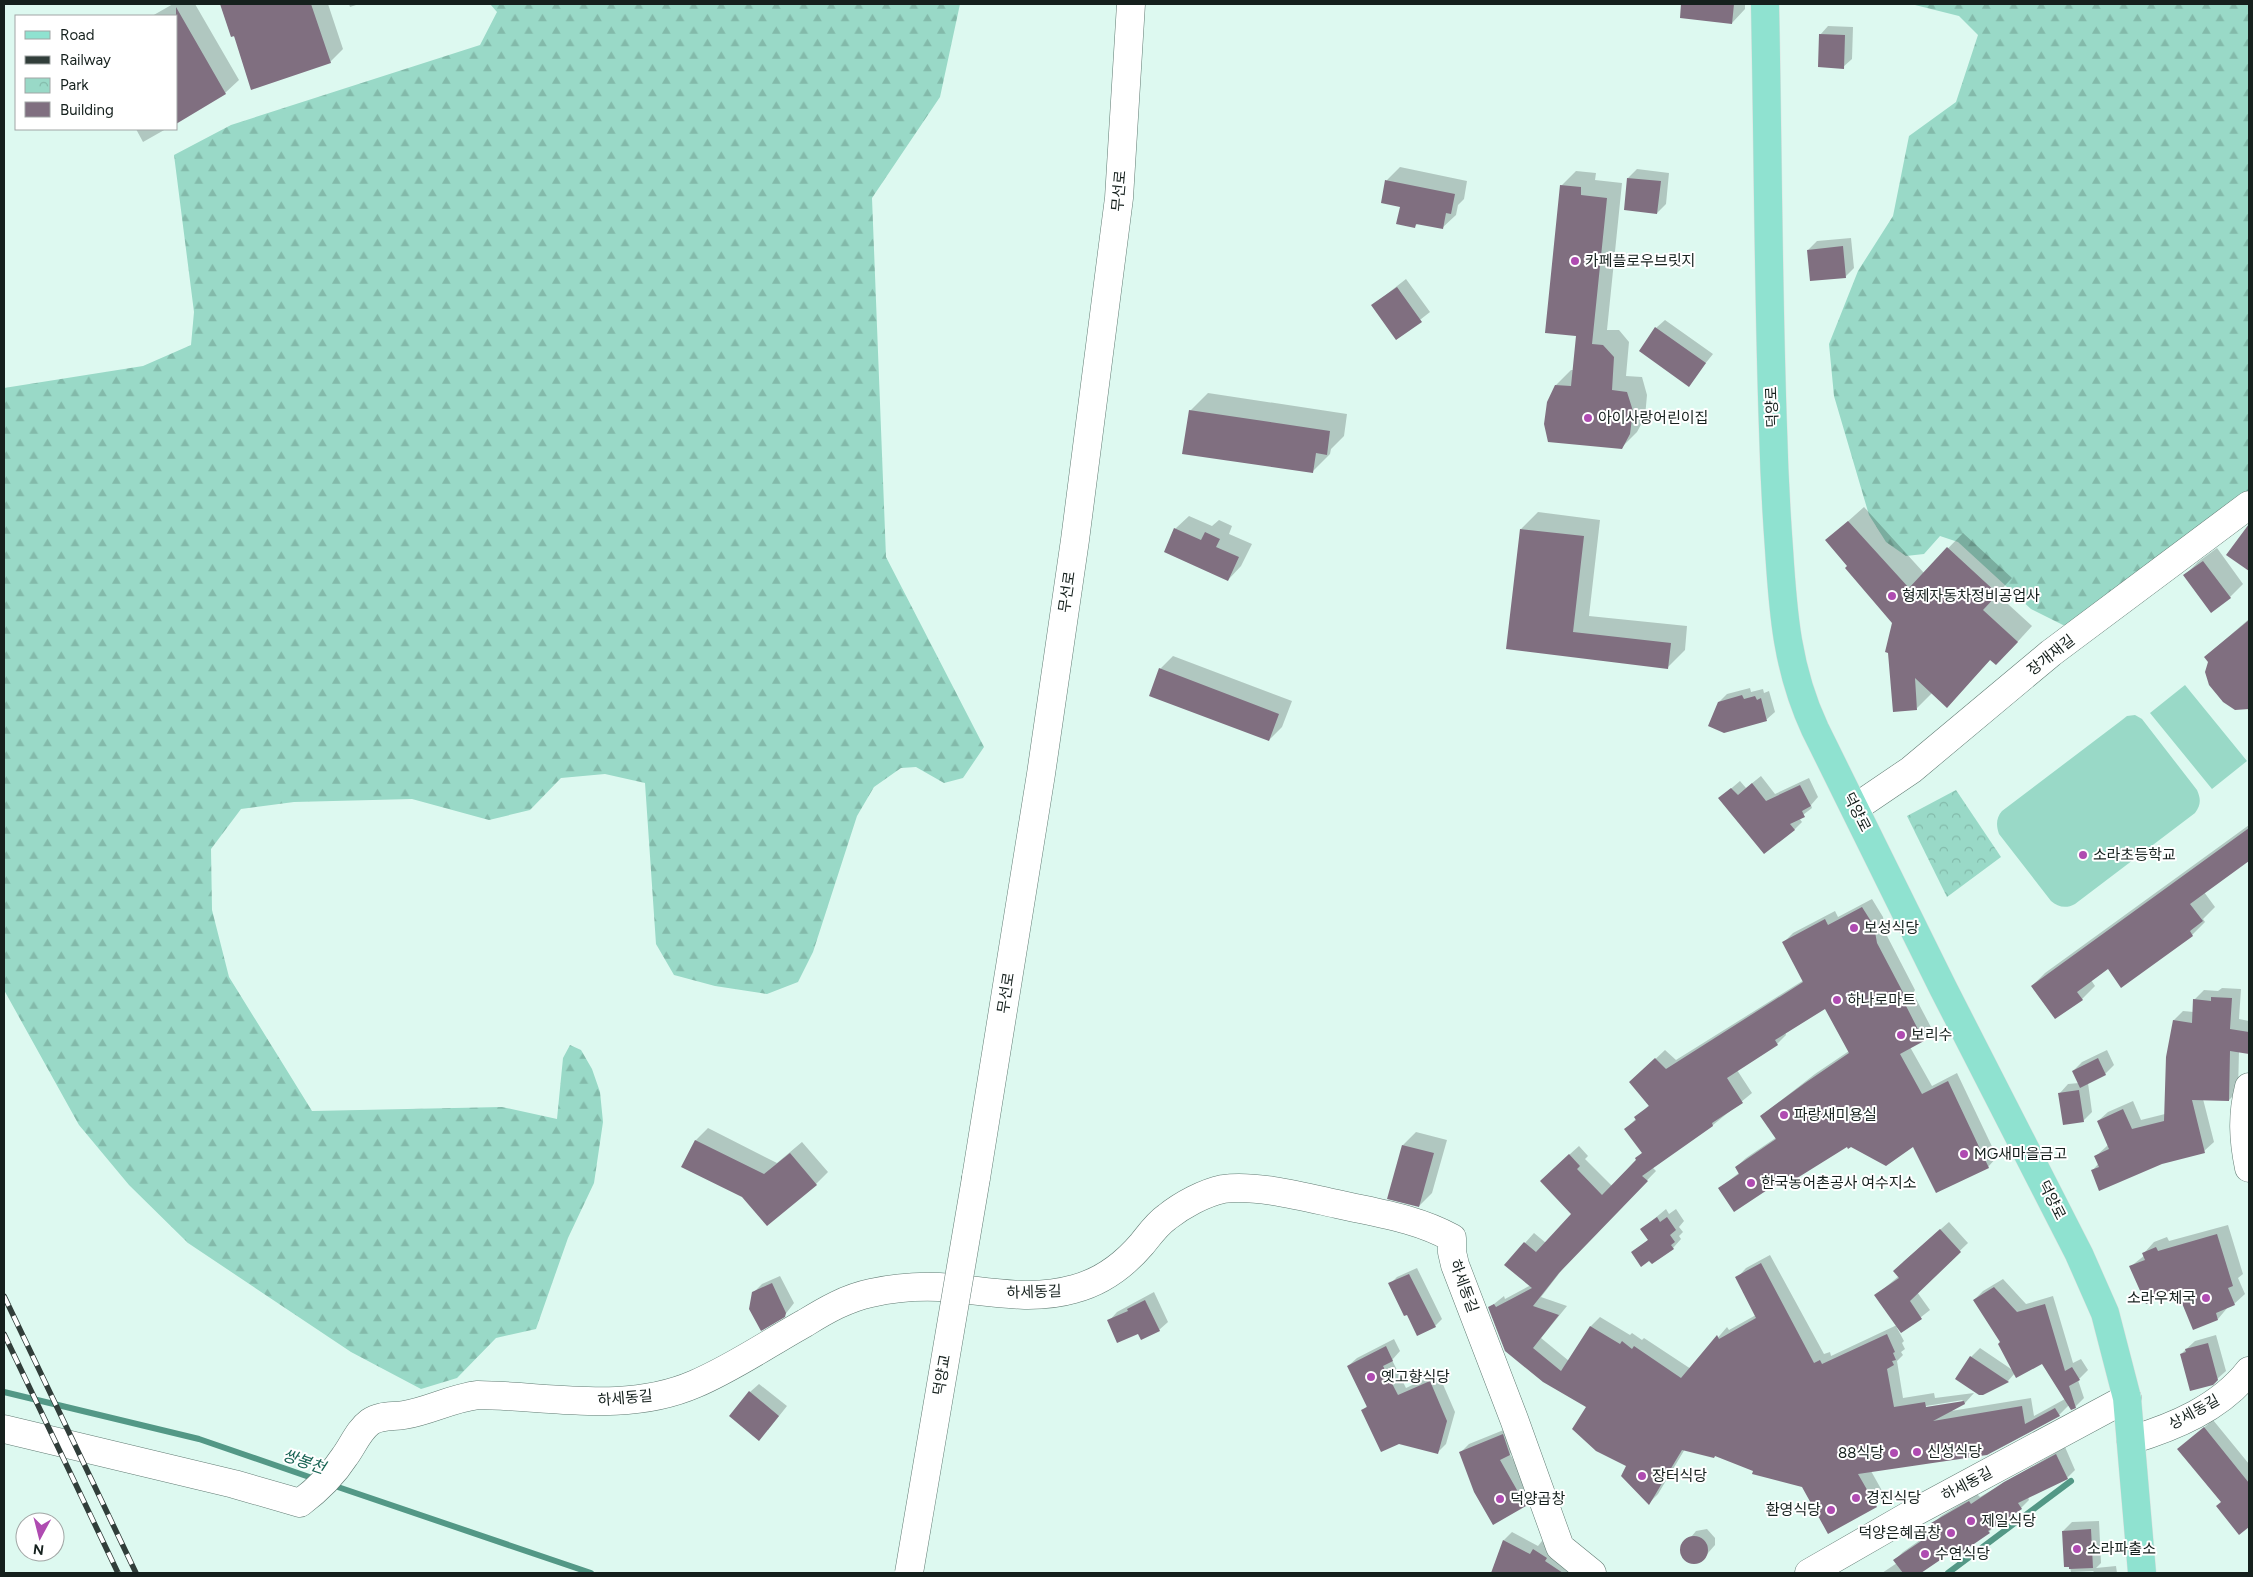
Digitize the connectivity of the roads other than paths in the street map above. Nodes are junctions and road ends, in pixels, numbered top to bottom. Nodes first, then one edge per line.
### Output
1 (1131, 4) edge
2 (1765, 4) edge
3 (2249, 505) edge
4 (1855, 808) junction
5 (2249, 1087) edge
6 (2249, 1168) edge
7 (976, 1178) joint
8 (2249, 1371) edge
9 (2127, 1398) junction
10 (4, 1429) edge
11 (2131, 1440) junction
12 (1560, 1547) junction
13 (908, 1573) edge
14 (1569, 1573) edge
15 (1592, 1573) edge
16 (1809, 1573) edge
17 (2142, 1573) edge

1 - 7 street, 무선로
2 - 4 main road, 덕양로
3 - 4 street, 장개재길
4 - 9 main road, 덕양로
5 - 6 street
7 - 13 street, 덕양교, bridge
8 - 11 street, 상세동길
9 - 11 main road, 덕양로
9 - 16 street, 하세동길
10 - 12 street, 하세동길
11 - 17 main road, 덕양로
12 - 14 street
12 - 15 street

